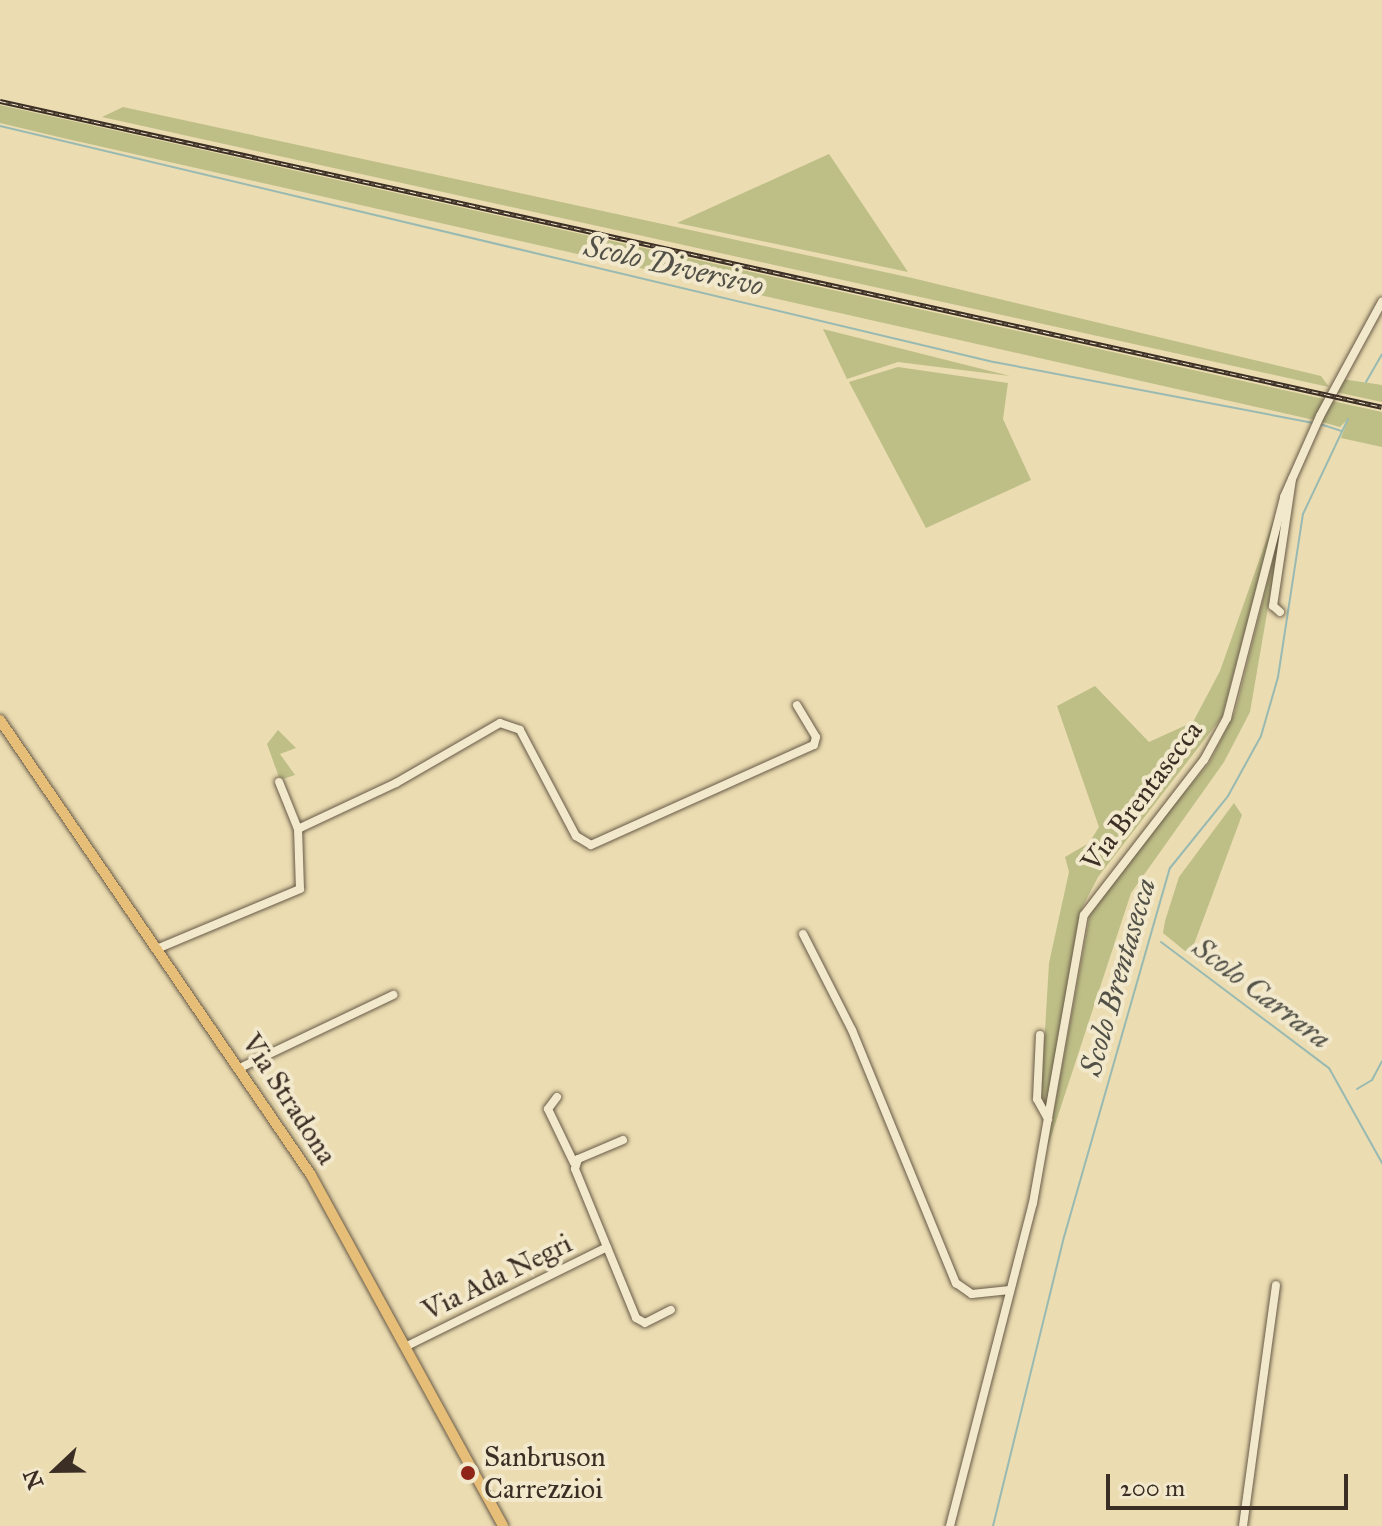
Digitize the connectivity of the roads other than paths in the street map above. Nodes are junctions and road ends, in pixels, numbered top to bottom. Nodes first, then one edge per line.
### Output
1 (1382, 302) edge
2 (1291, 478) junction
3 (1280, 612) dead end
4 (797, 705) dead end
5 (0, 720) edge
6 (279, 782) dead end
7 (298, 829) junction
8 (803, 934) dead end
9 (159, 948) junction
10 (393, 995) dead end
11 (1040, 1035) dead end
12 (240, 1068) junction
13 (557, 1097) dead end
14 (1048, 1119) junction
15 (623, 1140) dead end
16 (574, 1163) junction
17 (607, 1247) junction
18 (1276, 1285) dead end
19 (1010, 1290) junction
20 (671, 1310) dead end
21 (407, 1346) junction
22 (503, 1526) edge
23 (950, 1526) edge
24 (1243, 1526) edge

1 - 2 street, Via Brentasecca
2 - 3 street
2 - 14 street, Via Brentasecca
4 - 7 street
5 - 9 main road, Via Stradona
6 - 7 street
7 - 9 street
8 - 19 street
9 - 12 main road, Via Stradona
10 - 12 street
11 - 14 street
12 - 21 main road, Via Stradona
13 - 16 street, Via Ada Negri
14 - 19 street, Via Brentasecca
15 - 16 street
16 - 17 street, Via Ada Negri
17 - 20 street, Via Ada Negri
17 - 21 street, Via Ada Negri
18 - 24 street
19 - 23 street, Via Brentasecca
21 - 22 main road, Via Stradona

